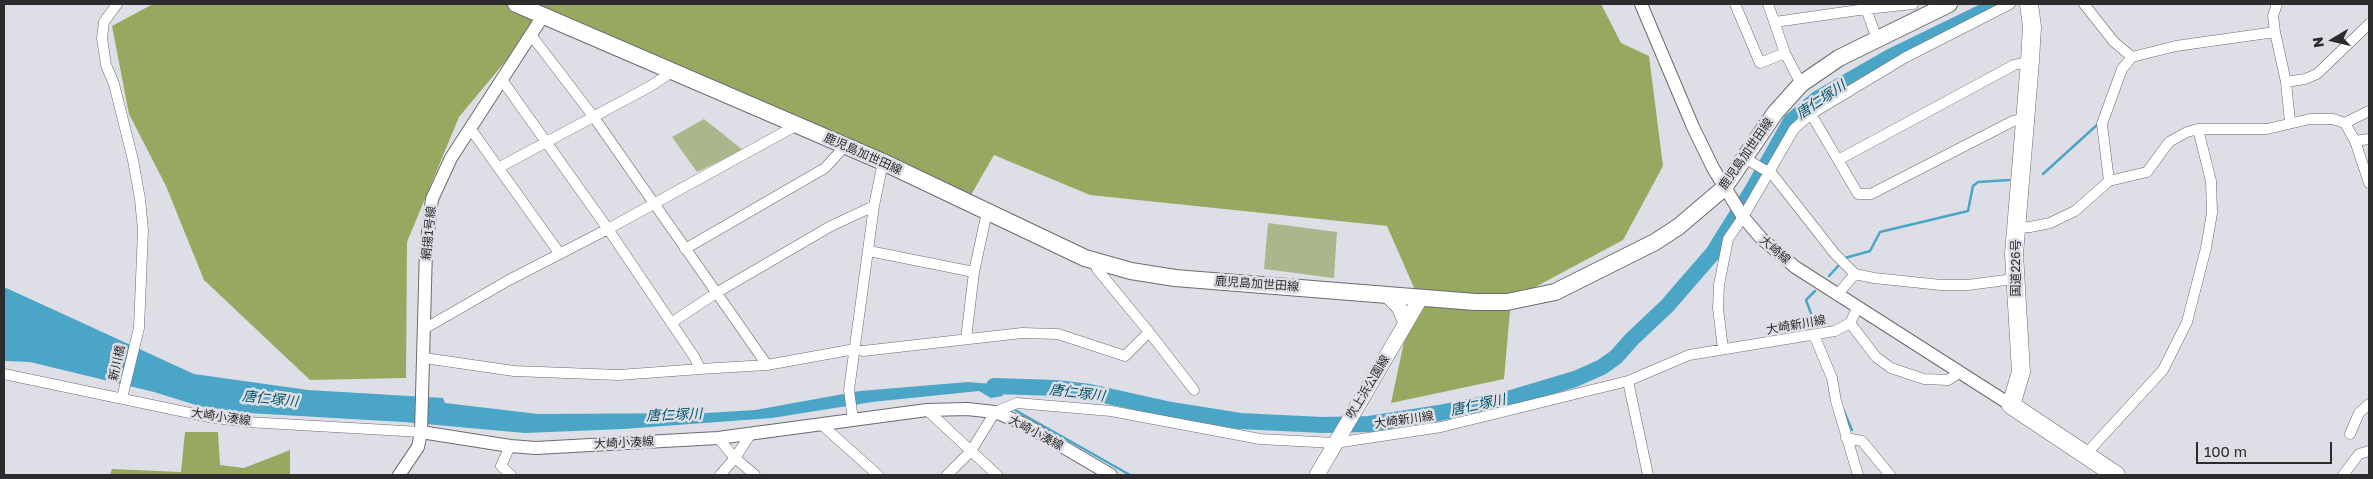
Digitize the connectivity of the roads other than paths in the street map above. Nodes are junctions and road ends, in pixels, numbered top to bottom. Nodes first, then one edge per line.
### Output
1 (118, 4) edge
2 (516, 4) edge
3 (1641, 4) edge
4 (1735, 4) edge
5 (1768, 4) edge
6 (1913, 4) edge
7 (1917, 4) edge
8 (2010, 4) edge
9 (2030, 4) edge
10 (2084, 4) edge
11 (2277, 4) edge
12 (1944, 6) edge
13 (1866, 9) junction
14 (543, 16) junction
15 (1775, 22) junction
16 (2369, 24) edge
17 (2275, 32) junction
18 (531, 35) junction
19 (1877, 39) junction
20 (1785, 53) junction
21 (2132, 57) junction
22 (2030, 61) junction
23 (668, 69) junction
24 (502, 80) junction
25 (2286, 82) junction
26 (1801, 84) junction
27 (2369, 111) edge
28 (1811, 114) junction
29 (593, 116) junction
30 (2025, 119) junction
31 (2290, 122) junction
32 (2345, 123) junction
33 (797, 125) junction
34 (470, 128) junction
35 (2198, 129) junction
36 (2369, 139) edge
37 (2355, 141) junction
38 (546, 143) junction
39 (845, 146) junction
40 (1749, 160) junction
41 (1838, 160) junction
42 (883, 162) junction
43 (498, 168) junction
44 (1768, 171) junction
45 (2109, 181) junction
46 (2369, 183) edge
47 (1724, 188) junction
48 (654, 203) junction
49 (874, 206) junction
50 (987, 212) junction
51 (1742, 216) junction
52 (2017, 228) junction
53 (608, 229) junction
54 (685, 249) junction
55 (869, 252) junction
56 (560, 254) junction
57 (1094, 261) junction
58 (974, 272) junction
59 (1855, 274) junction
60 (2014, 279) junction
61 (716, 293) junction
62 (1837, 295) junction
63 (1387, 296) junction
64 (1420, 299) junction
65 (1858, 307) junction
66 (1850, 322) junction
67 (671, 323) junction
68 (1406, 323) junction
69 (424, 328) junction
70 (1149, 332) junction
71 (1814, 335) junction
72 (966, 339) junction
73 (854, 349) junction
74 (1724, 349) junction
75 (424, 358) junction
76 (767, 365) junction
77 (700, 369) junction
78 (1959, 373) junction
79 (4, 374) edge
80 (1628, 381) junction
81 (1194, 390) dead end
82 (123, 395) junction
83 (2369, 404) edge
84 (2011, 405) junction
85 (927, 410) junction
86 (995, 412) junction
87 (852, 414) junction
88 (821, 424) junction
89 (421, 432) junction
90 (2350, 434) dead end
91 (750, 435) junction
92 (718, 438) junction
93 (1846, 438) junction
94 (1337, 439) junction
95 (510, 446) junction
96 (971, 451) junction
97 (2369, 451) edge
98 (2085, 456) junction
99 (735, 458) junction
100 (399, 475) edge
101 (511, 475) edge
102 (720, 475) edge
103 (755, 475) edge
104 (878, 475) edge
105 (947, 475) edge
106 (997, 475) edge
107 (1111, 475) edge
108 (1317, 475) edge
109 (1648, 475) edge
110 (1858, 475) edge
111 (1890, 475) edge
112 (2116, 475) edge
113 (2343, 475) edge

1 - 82 street, 新川橋
2 - 14 main road, 鹿児島加世田線
3 - 47 street, 大崎線
4 - 20 street
5 - 15 street
6 - 13 street
7 - 12 street
8 - 28 street
9 - 22 highway, 国道226号
10 - 21 street
11 - 17 street
12 - 19 main road, 鹿児島加世田線
13 - 15 street
13 - 19 street
14 - 18 street, 網揚1号線
14 - 23 main road, 鹿児島加世田線
15 - 20 street
16 - 25 street
17 - 21 street
17 - 25 street
18 - 24 street, 網揚1号線
18 - 29 street
19 - 26 main road, 鹿児島加世田線
20 - 26 street
21 - 45 street
22 - 30 highway, 国道226号
22 - 41 street
23 - 29 street
23 - 33 main road, 鹿児島加世田線
24 - 34 street, 網揚1号線
24 - 38 street
25 - 31 street
26 - 40 main road, 鹿児島加世田線
27 - 32 street
28 - 41 street
28 - 44 street
29 - 38 street
29 - 48 street
30 - 41 street
30 - 52 highway, 国道226号
31 - 32 street
31 - 35 street
32 - 37 street
33 - 39 main road, 鹿児島加世田線
33 - 48 street
34 - 43 street
34 - 69 street, 網揚1号線
35 - 45 street
35 - 98 street
36 - 37 street
37 - 46 street
38 - 43 street
38 - 53 street
39 - 42 main road, 鹿児島加世田線
39 - 54 street
40 - 44 street
40 - 47 main road, 鹿児島加世田線
42 - 49 street
42 - 50 main road, 鹿児島加世田線
43 - 56 street
44 - 51 street
44 - 59 street
45 - 52 street
47 - 51 street, 大崎線
47 - 64 main road, 鹿児島加世田線
48 - 53 street
48 - 54 street
49 - 55 street
49 - 61 street
50 - 57 main road, 鹿児島加世田線
50 - 58 street
51 - 62 street, 大崎線
51 - 74 street
52 - 60 highway, 国道226号
53 - 56 street
53 - 67 street
54 - 61 street
55 - 58 street
55 - 73 street
56 - 69 street
57 - 63 main road, 鹿児島加世田線
57 - 70 street
58 - 72 street
59 - 60 street
59 - 62 street
60 - 84 highway, 国道226号
61 - 67 street
61 - 76 street
62 - 65 street, 大崎線
63 - 64 main road, 鹿児島加世田線
63 - 68 main road
64 - 68 main road, 吹上浜公園線
65 - 66 street
65 - 78 street, 大崎線
66 - 71 street, 大崎新川線
66 - 78 street
67 - 77 street
68 - 94 main road, 吹上浜公園線
69 - 75 street, 網揚1号線
70 - 72 street
70 - 81 street
71 - 74 street, 大崎新川線
71 - 93 street
72 - 73 street
73 - 76 street
73 - 87 street
74 - 80 street, 大崎新川線
75 - 77 street
75 - 89 street, 網揚1号線
76 - 77 street
78 - 84 street, 大崎線
79 - 82 street, 大崎小湊線
80 - 94 street, 大崎新川線
80 - 109 street
82 - 89 street, 大崎小湊線
83 - 90 street
84 - 98 highway
85 - 86 street, 大崎小湊線
85 - 87 street, 大崎小湊線
85 - 96 street
86 - 94 street, 大崎新川線
86 - 96 street
86 - 107 street, 大崎小湊線
87 - 88 street, 大崎小湊線
88 - 91 street, 大崎小湊線
88 - 104 street
89 - 95 street, 大崎小湊線
89 - 100 street, 網揚1号線
91 - 92 street, 大崎小湊線
91 - 99 street
92 - 95 street, 大崎小湊線
92 - 99 street
93 - 110 street
93 - 111 street
94 - 108 main road, 吹上浜公園線
95 - 101 street
96 - 105 street
96 - 106 street
97 - 113 street
98 - 112 highway
99 - 102 street
99 - 103 street

